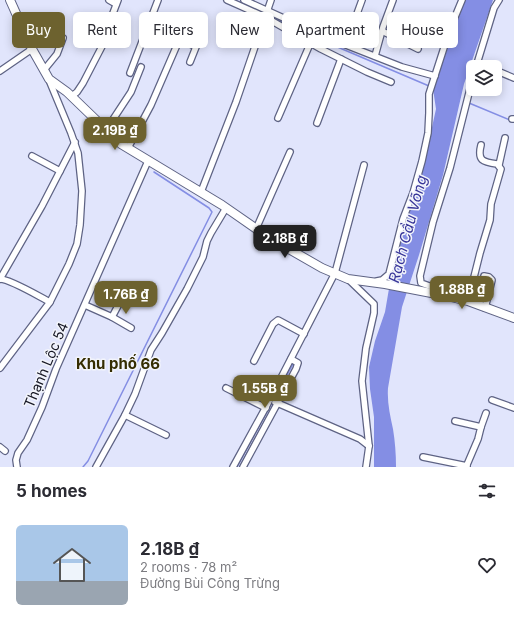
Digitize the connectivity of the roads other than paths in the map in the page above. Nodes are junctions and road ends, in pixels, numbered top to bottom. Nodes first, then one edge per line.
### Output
1 (10, 0) edge
2 (109, 0) edge
3 (158, 0) edge
4 (227, 0) edge
5 (244, 0) edge
6 (271, 0) edge
7 (362, 0) edge
8 (393, 0) edge
9 (462, 0) edge
10 (499, 0) edge
11 (117, 2) edge
12 (267, 11) junction
13 (254, 12) edge
14 (358, 12) edge
15 (282, 18) edge
16 (382, 31) junction
17 (59, 48) edge
18 (254, 48) edge
19 (308, 48) edge
20 (318, 48) edge
21 (356, 48) edge
22 (32, 49) junction
23 (418, 49) dead end
24 (375, 56) junction
25 (341, 59) junction
26 (478, 60) edge
27 (190, 62) dead end
28 (141, 67) dead end
29 (44, 70) junction
30 (0, 71) edge
31 (130, 73) dead end
32 (502, 73) edge
33 (435, 76) junction
34 (514, 78) edge
35 (49, 79) junction
36 (391, 82) dead end
37 (72, 96) junction
38 (467, 96) edge
39 (278, 118) dead end
40 (317, 123) dead end
41 (106, 130) junction
42 (505, 138) dead end
43 (74, 142) junction
44 (481, 145) dead end
45 (128, 148) junction
46 (290, 152) dead end
47 (32, 156) dead end
48 (148, 161) junction
49 (364, 165) dead end
50 (499, 165) junction
51 (60, 171) junction
52 (201, 192) junction
53 (226, 208) junction
54 (256, 229) junction
55 (335, 273) junction
56 (484, 276) dead end
57 (1, 279) edge
58 (348, 279) junction
59 (373, 282) junction
60 (128, 287) dead end
61 (447, 296) junction
62 (50, 302) junction
63 (468, 302) junction
64 (84, 305) junction
65 (485, 308) junction
66 (112, 317) junction
67 (514, 318) edge
68 (132, 328) dead end
69 (304, 334) junction
70 (291, 359) junction
71 (254, 361) dead end
72 (0, 368) edge
73 (226, 388) dead end
74 (492, 400) dead end
75 (274, 401) junction
76 (266, 408) junction
77 (514, 408) edge
78 (486, 413) dead end
79 (126, 415) junction
80 (455, 421) dead end
81 (481, 427) junction
82 (166, 435) dead end
83 (369, 446) junction
84 (0, 447) edge
85 (5, 451) dead end
86 (423, 457) dead end
87 (467, 466) edge
88 (17, 467) edge
89 (96, 467) edge
90 (233, 467) edge
91 (243, 467) edge
92 (366, 467) edge

1 - 22 street
2 - 11 street
3 - 31 street
4 - 13 street
5 - 12 street
6 - 12 street
7 - 14 street
8 - 16 street
9 - 33 street
10 - 26 street
11 - 37 street
12 - 15 street
16 - 23 street
16 - 24 street
17 - 29 street
18 - 52 street
19 - 39 street
20 - 25 street
21 - 24 street
22 - 29 street
22 - 30 street
24 - 33 street
25 - 36 street
25 - 40 street
27 - 45 street
28 - 41 street
29 - 35 street
32 - 34 street
33 - 59 street
35 - 37 street
35 - 43 street
37 - 41 street
38 - 61 street
41 - 45 street
42 - 50 street
43 - 51 street
43 - 62 street
44 - 50 street
45 - 48 street
46 - 54 street
47 - 51 street
48 - 52 street
48 - 64 street, Thạnh Lộc 54
49 - 55 street
50 - 63 street
51 - 57 street
52 - 53 street
53 - 54 street
53 - 79 street
54 - 55 street
55 - 58 street
55 - 69 street
56 - 65 street
57 - 62 street
58 - 59 street
58 - 83 street
59 - 61 street
60 - 66 street
61 - 63 street
62 - 72 street
63 - 65 street
64 - 66 street
64 - 88 street, Thạnh Lộc 54
65 - 67 street
66 - 68 street
69 - 70 street
69 - 71 street
70 - 75 street
70 - 75 street
73 - 76 street
74 - 77 street
75 - 76 street
75 - 83 street
75 - 91 street
76 - 90 street
78 - 81 street
79 - 82 street
79 - 89 street
80 - 81 street
81 - 87 street
83 - 92 street
84 - 85 street
86 - 87 street

